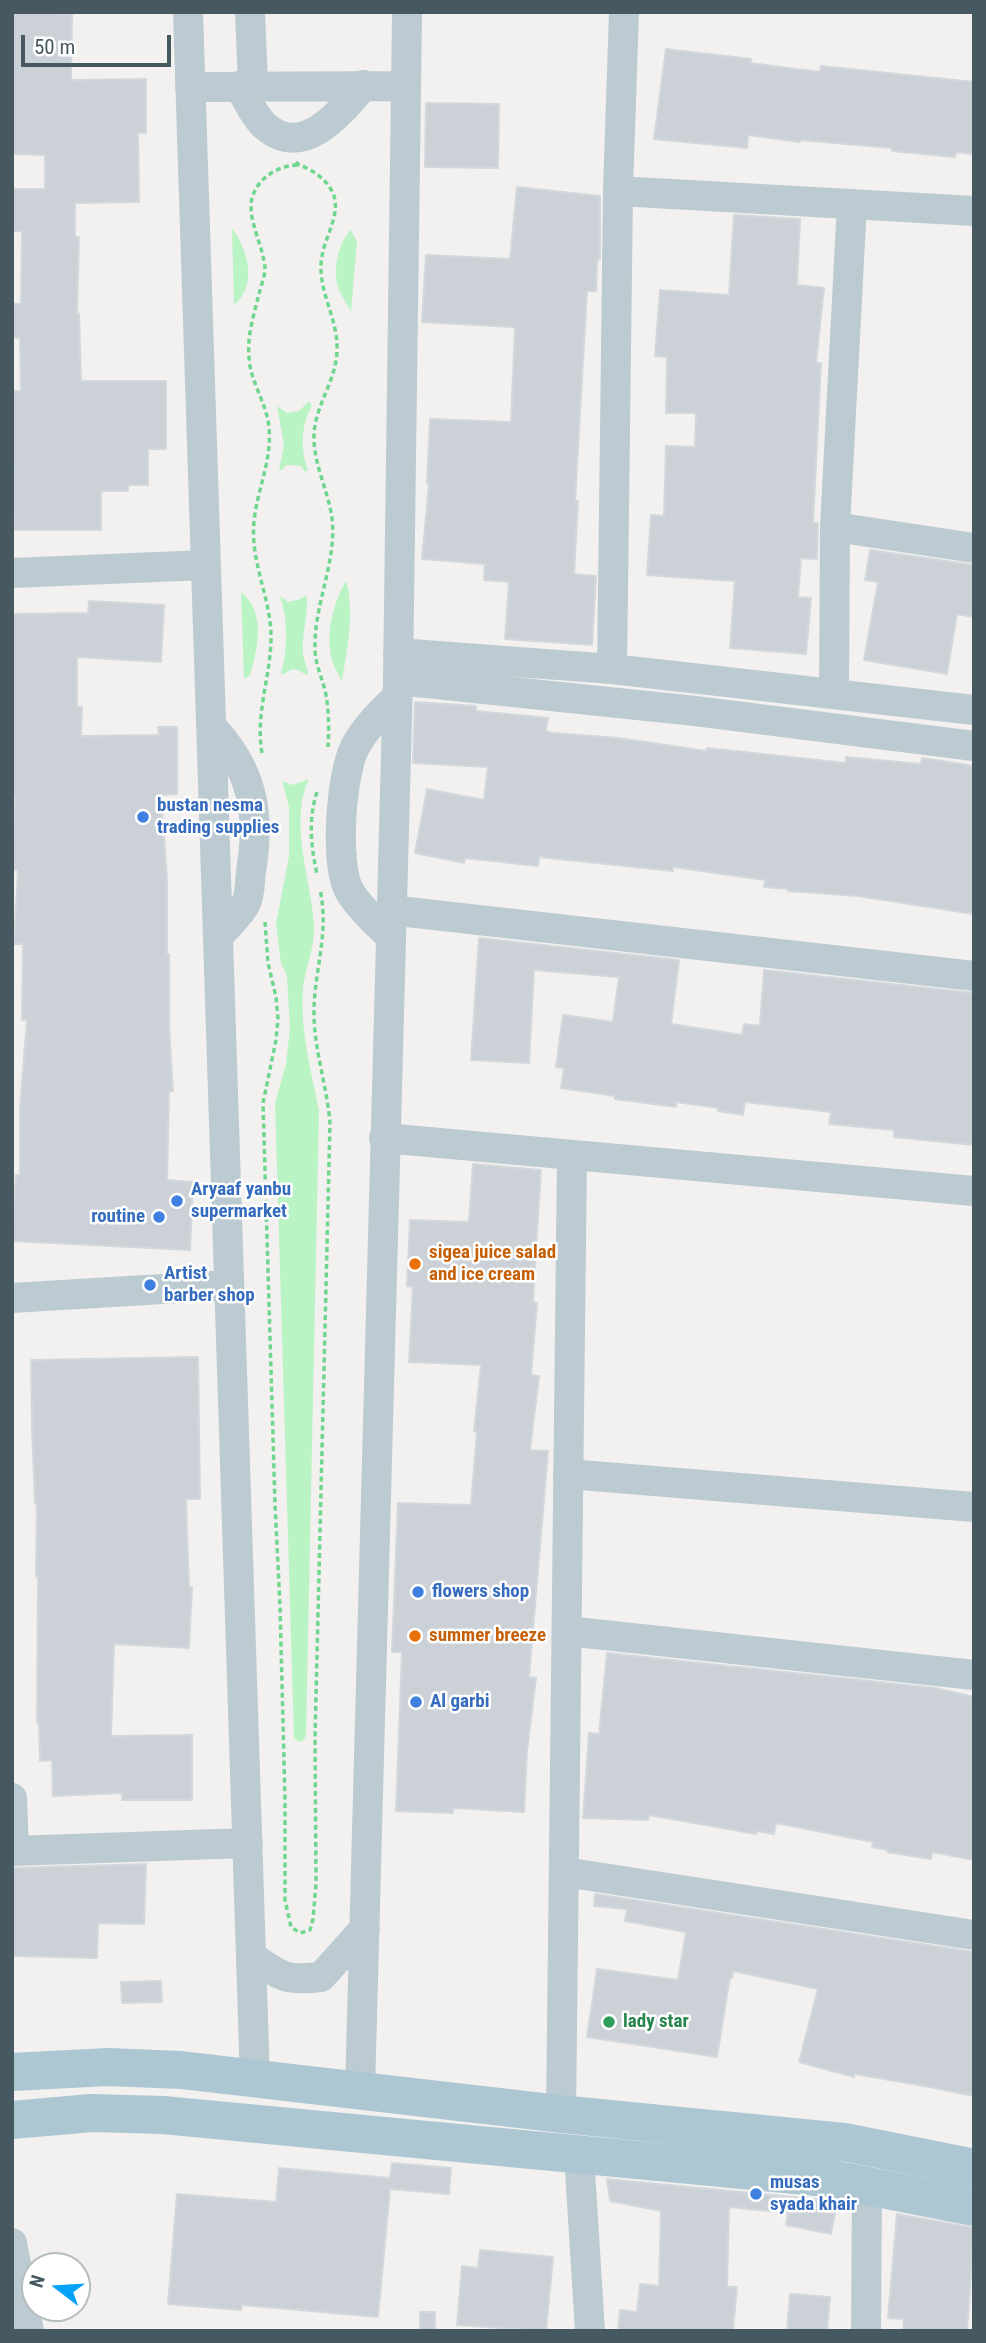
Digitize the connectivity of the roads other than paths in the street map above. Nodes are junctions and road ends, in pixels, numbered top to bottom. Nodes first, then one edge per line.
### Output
1 (188, 12) edge
2 (250, 12) edge
3 (624, 12) edge
4 (407, 15) dead end
5 (364, 85) junction
6 (246, 86) junction
7 (406, 86) junction
8 (190, 87) junction
9 (618, 191) junction
10 (852, 204) junction
11 (974, 211) edge
12 (835, 527) junction
13 (974, 548) edge
14 (205, 565) junction
15 (12, 573) edge
16 (612, 669) junction
17 (398, 677) junction
18 (834, 693) junction
19 (974, 710) edge
20 (211, 726) junction
21 (974, 746) edge
22 (390, 923) junction
23 (218, 937) junction
24 (974, 976) edge
25 (384, 1138) junction
26 (572, 1154) junction
27 (974, 1191) edge
28 (229, 1284) junction
29 (12, 1298) edge
30 (568, 1474) junction
31 (974, 1507) edge
32 (567, 1631) junction
33 (974, 1675) edge
34 (12, 1798) edge
35 (248, 1843) junction
36 (13, 1851) edge
37 (564, 1872) junction
38 (365, 1928) junction
39 (974, 1936) edge
40 (251, 1956) junction
41 (12, 2072) edge
42 (254, 2080) junction
43 (360, 2091) junction
44 (561, 2114) junction
45 (12, 2120) edge
46 (579, 2154) junction
47 (974, 2168) edge
48 (867, 2186) junction
49 (974, 2207) edge
50 (12, 2244) edge
51 (16, 2278) edge
52 (29, 2331) edge
53 (590, 2331) edge
54 (866, 2331) edge

1 - 8 street
2 - 6 street
3 - 9 street
4 - 7 street
5 - 6 street
5 - 6 street
5 - 7 street
6 - 8 street
7 - 17 street
8 - 14 street
9 - 10 street
9 - 16 street
10 - 11 street
10 - 12 street
12 - 13 street
12 - 18 street
14 - 15 street
14 - 20 street
16 - 17 street
16 - 18 street
17 - 21 street
17 - 22 street
17 - 22 street
18 - 19 street
20 - 23 street
20 - 23 street
22 - 24 street
22 - 25 street
23 - 28 street
25 - 26 street
25 - 38 street
26 - 27 street
26 - 30 street
28 - 29 street
28 - 35 street
30 - 31 street
30 - 32 street
32 - 33 street
32 - 37 street
34 - 36 street
35 - 36 street
35 - 40 street
37 - 39 street
37 - 44 street
38 - 40 street
38 - 43 street
40 - 42 street
41 - 42 main road
42 - 43 main road
43 - 44 main road
44 - 47 main road
45 - 46 main road
46 - 48 main road
46 - 53 street
48 - 49 main road
48 - 54 street
50 - 51 street
51 - 52 street

